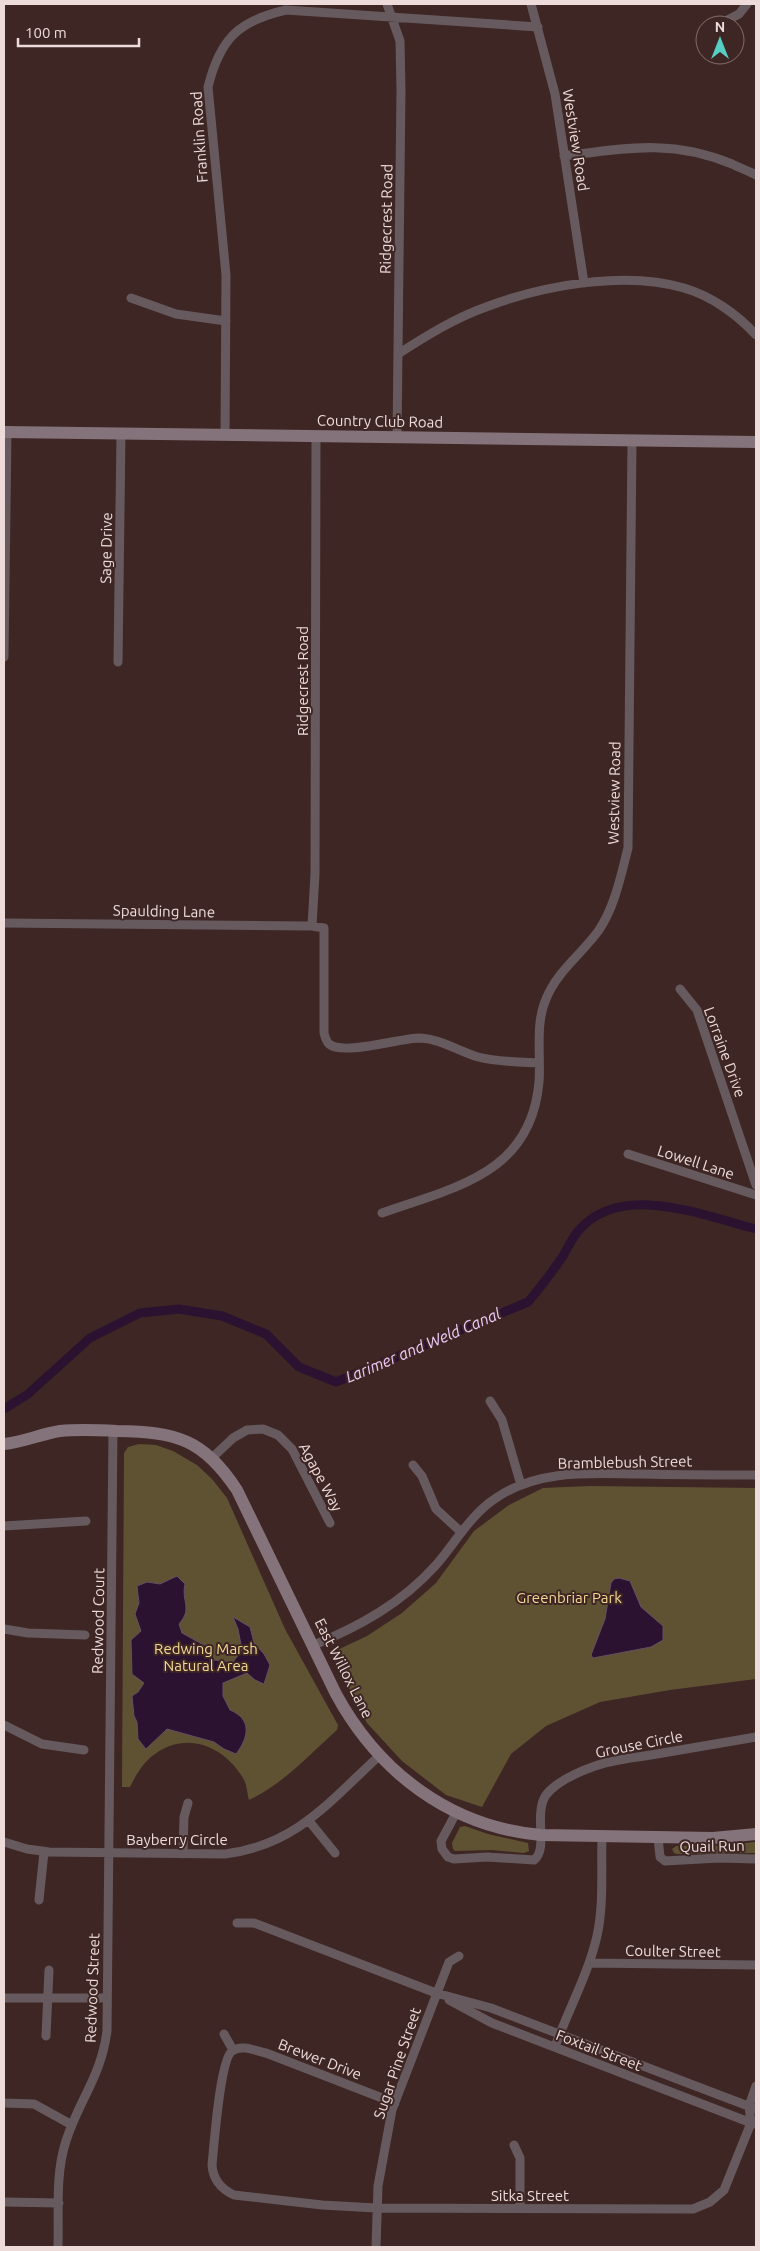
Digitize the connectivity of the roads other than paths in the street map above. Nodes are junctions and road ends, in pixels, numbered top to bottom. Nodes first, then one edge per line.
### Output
1 (387, 4) edge
2 (530, 4) edge
3 (747, 4) edge
4 (736, 15) edge
5 (393, 16) junction
6 (538, 27) junction
7 (564, 156) junction
8 (756, 175) edge
9 (584, 283) junction
10 (131, 298) dead end
11 (226, 322) junction
12 (756, 335) edge
13 (398, 354) junction
14 (5, 432) edge
15 (121, 434) junction
16 (225, 435) junction
17 (316, 436) junction
18 (397, 437) junction
19 (632, 440) junction
20 (756, 442) edge
21 (4, 657) edge
22 (118, 662) dead end
23 (4, 923) edge
24 (312, 926) junction
25 (680, 989) dead end
26 (539, 1063) junction
27 (628, 1154) dead end
28 (756, 1185) edge
29 (756, 1195) edge
30 (382, 1213) dead end
31 (490, 1401) dead end
32 (113, 1430) junction
33 (4, 1444) edge
34 (212, 1458) junction
35 (413, 1465) dead end
36 (756, 1475) edge
37 (521, 1485) junction
38 (86, 1521) dead end
39 (330, 1523) dead end
40 (4, 1526) edge
41 (461, 1532) junction
42 (4, 1629) edge
43 (85, 1635) dead end
44 (314, 1645) junction
45 (4, 1725) edge
46 (756, 1737) edge
47 (84, 1750) dead end
48 (379, 1756) junction
49 (188, 1803) dead end
50 (110, 1811) joint
51 (456, 1813) junction
52 (309, 1821) junction
53 (756, 1834) edge
54 (541, 1836) junction
55 (602, 1836) junction
56 (658, 1837) junction
57 (4, 1842) edge
58 (44, 1852) junction
59 (109, 1852) junction
60 (335, 1853) dead end
61 (183, 1854) junction
62 (756, 1859) edge
63 (39, 1900) dead end
64 (237, 1923) dead end
65 (459, 1956) dead end
66 (589, 1963) junction
67 (756, 1965) edge
68 (49, 1970) dead end
69 (436, 1993) junction
70 (4, 1998) edge
71 (48, 1998) junction
72 (108, 1998) junction
73 (224, 2034) dead end
74 (560, 2034) junction
75 (46, 2036) dead end
76 (555, 2047) junction
77 (233, 2050) junction
78 (756, 2086) edge
79 (4, 2103) edge
80 (395, 2103) junction
81 (753, 2108) edge
82 (754, 2124) edge
83 (72, 2125) junction
84 (514, 2145) dead end
85 (4, 2202) edge
86 (59, 2203) junction
87 (376, 2208) junction
88 (520, 2208) junction
89 (58, 2247) edge
90 (376, 2247) edge

1 - 5 street, Ridgecrest Road
2 - 6 street, Westview Road
3 - 4 street
5 - 6 street, Franklin Road
5 - 11 street, Franklin Road
5 - 13 street, Ridgecrest Road
6 - 7 street, Westview Road
7 - 8 street
7 - 9 street, Westview Road
9 - 12 street
9 - 13 street
10 - 11 street
11 - 16 street, Franklin Road
13 - 18 street, Ridgecrest Road
14 - 15 main road, Country Club Road
14 - 21 street
15 - 16 main road, Country Club Road
15 - 22 street, Sage Drive
16 - 17 main road, Country Club Road
17 - 18 main road, Country Club Road
17 - 24 street, Ridgecrest Road
18 - 19 main road, Country Club Road
19 - 20 main road, Country Club Road
19 - 26 street, Westview Road
23 - 24 street, Spaulding Lane
24 - 26 street, Spaulding Lane
25 - 28 street, Lorraine Drive
26 - 30 street, Westview Road
27 - 29 street, Lowell Lane
31 - 37 street
32 - 33 main road, East Willox Lane
32 - 34 main road, East Willox Lane
32 - 50 street, Redwood Court
34 - 39 street, Agape Way
34 - 44 main road, East Willox Lane
35 - 41 street
36 - 37 street, Bramblebush Street
37 - 41 street, Bramblebush Street
38 - 40 street
41 - 44 street, Bramblebush Street
42 - 43 street
44 - 48 main road, East Willox Lane
45 - 47 street
46 - 54 street, Grouse Circle
48 - 51 main road, East Willox Lane
48 - 52 street, Bayberry Circle
49 - 61 street
50 - 59 street, Redwood Street
51 - 54 main road, East Willox Lane
51 - 54 street, Grouse Circle
52 - 60 street
52 - 61 street, Bayberry Circle
53 - 56 main road, East Willox Lane
54 - 55 main road, East Willox Lane
55 - 56 main road, East Willox Lane
55 - 66 street
56 - 62 street, Quail Run
57 - 58 street, Bayberry Circle
58 - 59 street, Bayberry Circle
58 - 63 street
59 - 61 street, Bayberry Circle
59 - 72 street, Redwood Street
64 - 69 street, Foxtail Street
65 - 69 street, Sugar Pine Street
66 - 67 street, Coulter Street
66 - 74 street
68 - 71 street
69 - 74 street, Foxtail Street
69 - 76 street, Foxtail Street
69 - 80 street, Sugar Pine Street
70 - 71 street
71 - 72 street
71 - 75 street
72 - 83 street, Redwood Street
73 - 77 street
74 - 76 street
74 - 81 street, Foxtail Street
76 - 82 street, Foxtail Street
77 - 80 street, Brewer Drive
77 - 87 street, Sitka Street
78 - 81 street, Sitka Street
79 - 83 street
80 - 87 street, Sugar Pine Street
81 - 82 street, Sitka Street
82 - 88 street, Sitka Street
83 - 86 street, Redwood Street
84 - 88 street
85 - 86 street
86 - 89 street, Redwood Street
87 - 88 street, Sitka Street
87 - 90 street, Sugar Pine Street

